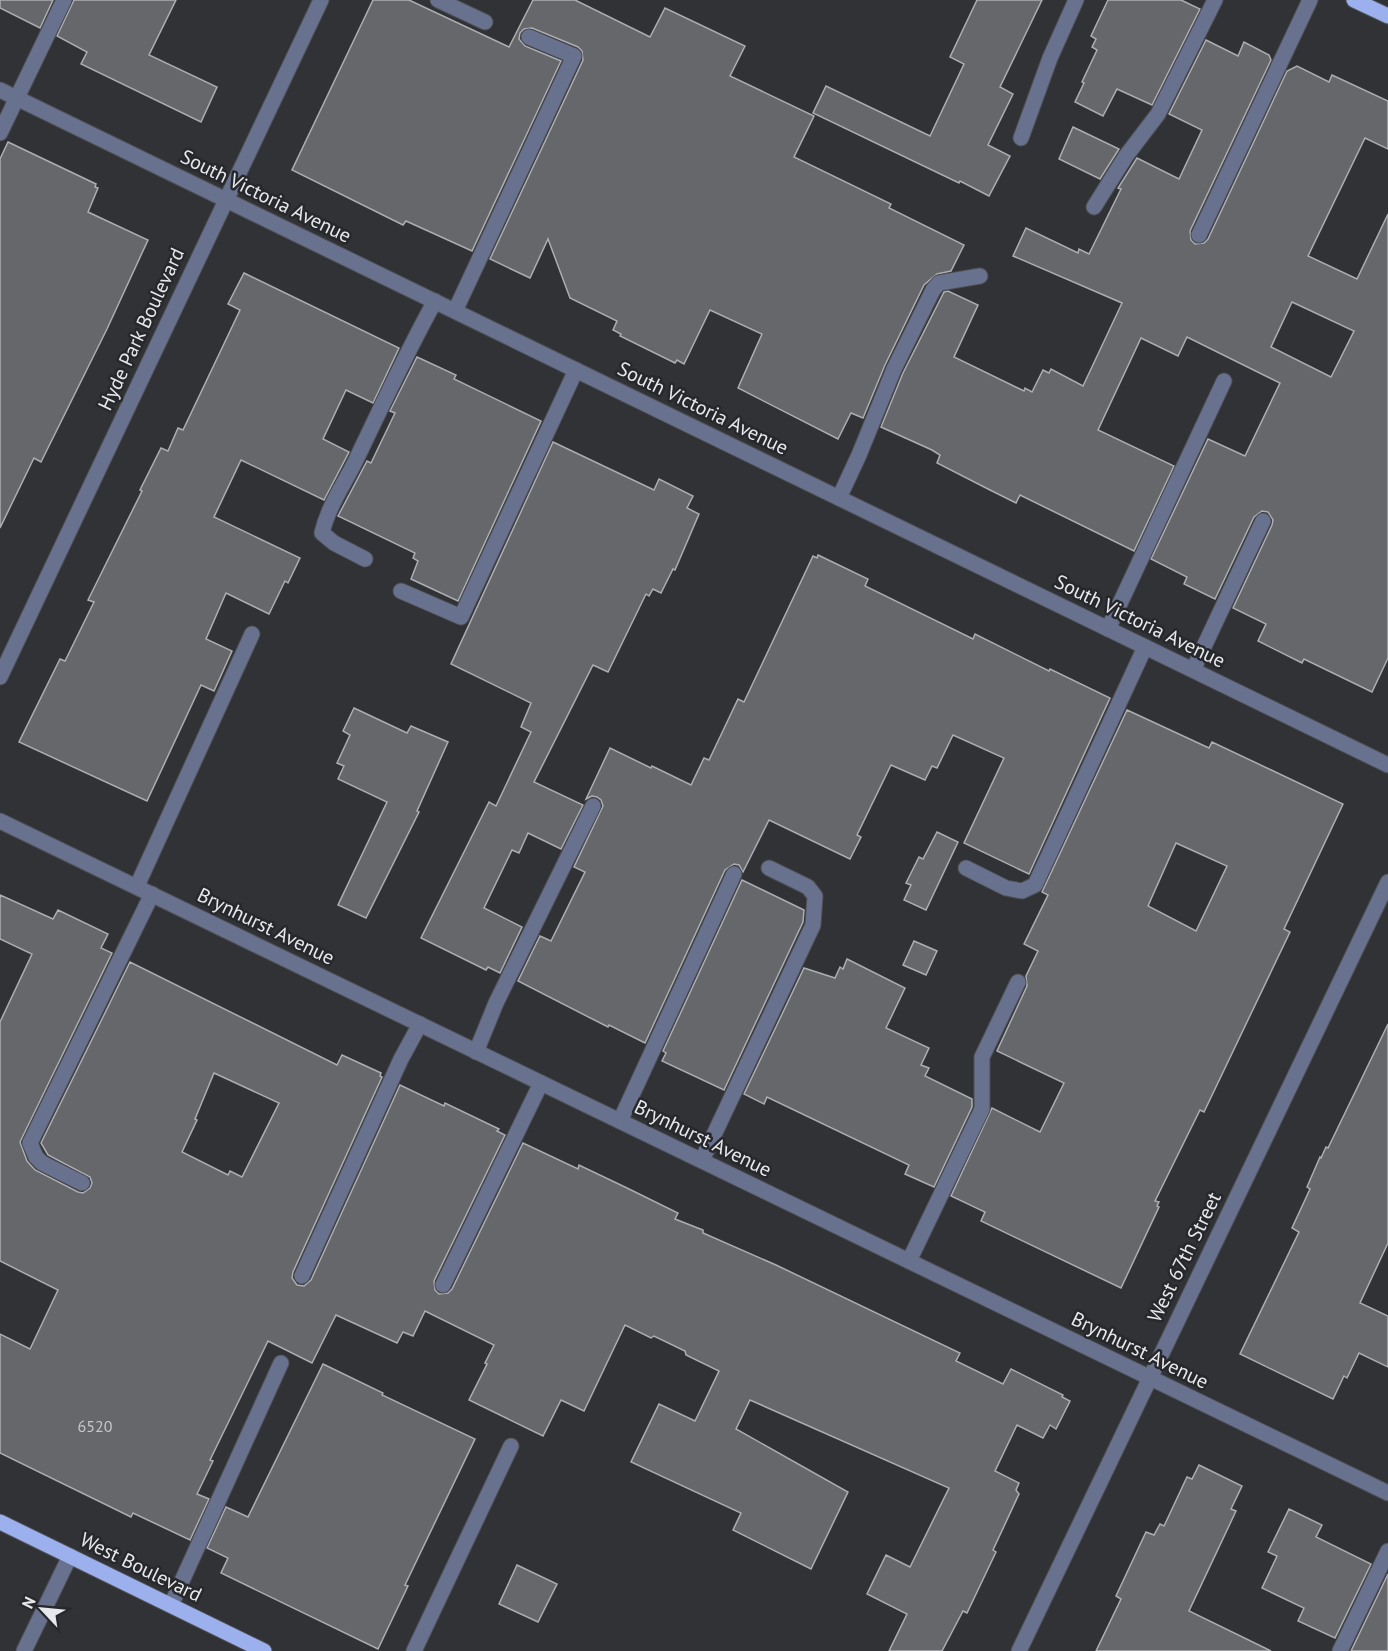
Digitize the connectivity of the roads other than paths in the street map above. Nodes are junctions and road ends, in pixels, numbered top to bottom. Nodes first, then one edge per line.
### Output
1 (64, 0) edge
2 (321, 0) edge
3 (438, 0) edge
4 (1076, 0) edge
5 (1215, 0) edge
6 (1310, 0) edge
7 (1358, 1) edge
8 (1388, 16) edge
9 (485, 22) dead end
10 (529, 37) dead end
11 (0, 90) edge
12 (17, 98) junction
13 (0, 133) edge
14 (1021, 138) dead end
15 (225, 199) junction
16 (1094, 207) dead end
17 (1199, 235) dead end
18 (980, 276) dead end
19 (435, 301) junction
20 (455, 311) junction
21 (576, 370) junction
22 (1224, 381) dead end
23 (839, 498) junction
24 (1263, 521) dead end
25 (365, 559) dead end
26 (401, 591) dead end
27 (1108, 629) junction
28 (252, 634) dead end
29 (1145, 647) junction
30 (1193, 670) junction
31 (0, 677) edge
32 (1388, 765) edge
33 (593, 806) dead end
34 (0, 821) edge
35 (769, 868) dead end
36 (966, 868) dead end
37 (734, 874) dead end
38 (1388, 882) edge
39 (136, 886) junction
40 (152, 894) junction
41 (1018, 981) dead end
42 (420, 1023) junction
43 (476, 1052) junction
44 (541, 1083) junction
45 (620, 1121) junction
46 (702, 1160) junction
47 (82, 1184) dead end
48 (909, 1261) junction
49 (302, 1276) dead end
50 (443, 1285) dead end
51 (281, 1363) dead end
52 (1150, 1378) junction
53 (511, 1446) dead end
54 (1388, 1493) edge
55 (0, 1522) edge
56 (1388, 1551) edge
57 (70, 1556) junction
58 (171, 1605) junction
59 (24, 1651) edge
60 (264, 1651) edge
61 (414, 1651) edge
62 (1019, 1651) edge
63 (1340, 1651) edge

1 - 12 street
2 - 15 street, Hyde Park Boulevard
3 - 9 street
4 - 14 street
5 - 16 street
6 - 17 street
7 - 8 main road
10 - 20 street
11 - 12 street, South Victoria Avenue
12 - 13 street
12 - 15 street, South Victoria Avenue
15 - 19 street, South Victoria Avenue
15 - 31 street, Hyde Park Boulevard
18 - 23 street
19 - 20 street, South Victoria Avenue
19 - 25 street
20 - 21 street, South Victoria Avenue
21 - 23 street, South Victoria Avenue
21 - 26 street
22 - 27 street
23 - 27 street, South Victoria Avenue
24 - 30 street
27 - 29 street, South Victoria Avenue
28 - 39 street
29 - 30 street, South Victoria Avenue
29 - 36 street
30 - 32 street, South Victoria Avenue
33 - 43 street
34 - 39 street, Brynhurst Avenue
35 - 46 street
37 - 45 street
38 - 52 street, West 67th Street
39 - 40 street, Brynhurst Avenue
40 - 42 street, Brynhurst Avenue
40 - 47 street
41 - 48 street
42 - 43 street, Brynhurst Avenue
42 - 49 street
43 - 44 street, Brynhurst Avenue
44 - 45 street, Brynhurst Avenue
44 - 50 street
45 - 46 street, Brynhurst Avenue
46 - 48 street, Brynhurst Avenue
48 - 52 street, Brynhurst Avenue
51 - 58 street
52 - 54 street, Brynhurst Avenue
52 - 62 street, West 67th Street
53 - 61 street
55 - 57 main road, West Boulevard
56 - 63 street
57 - 58 main road, West Boulevard
57 - 59 street
58 - 60 main road, West Boulevard

